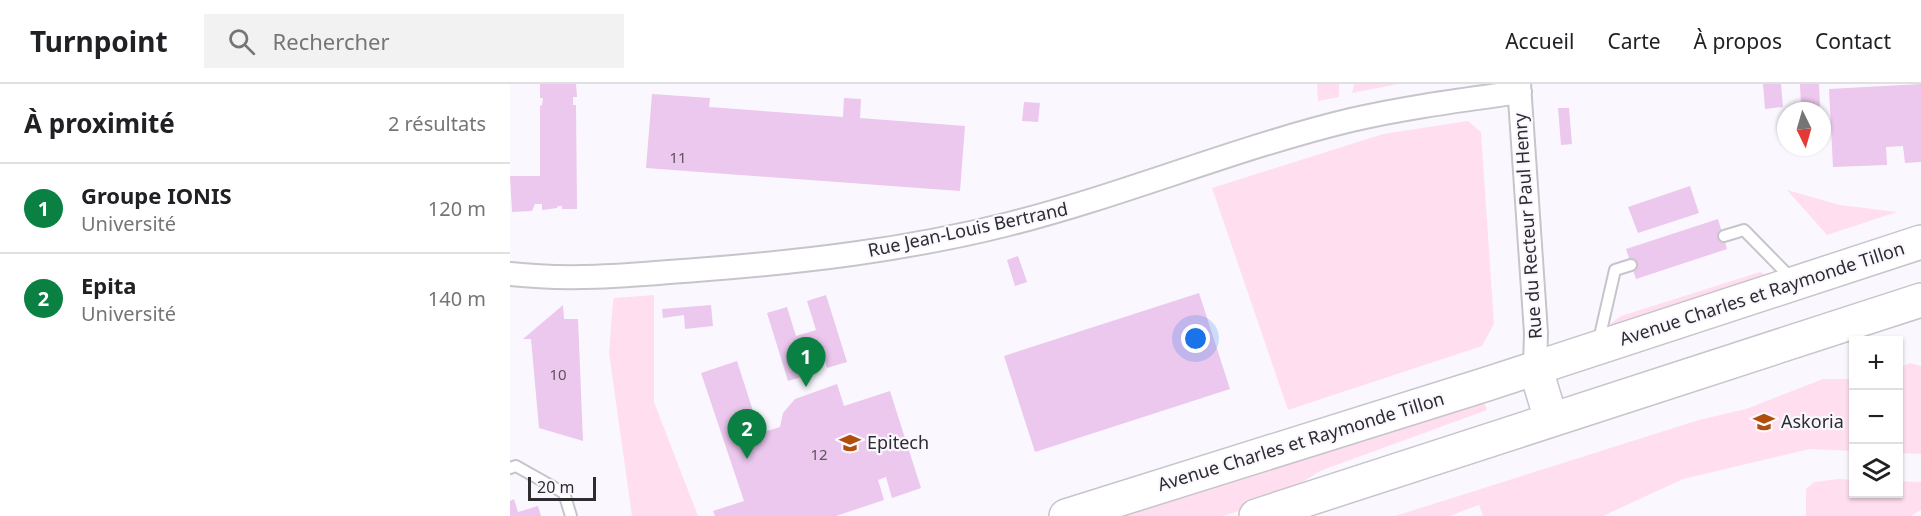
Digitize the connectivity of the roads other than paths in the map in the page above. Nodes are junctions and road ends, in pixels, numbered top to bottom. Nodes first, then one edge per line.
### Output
1 (1519, 88) edge
2 (1724, 236) dead end
3 (1921, 242) edge
4 (1631, 265) dead end
5 (510, 274) edge
6 (1795, 283) junction
7 (1921, 300) edge
8 (1597, 348) junction
9 (1535, 367) junction
10 (1551, 419) junction
11 (510, 468) edge
12 (571, 516) edge
13 (1066, 516) edge
14 (1256, 516) edge

1 - 5 street, Rue Jean-Louis Bertrand
1 - 9 street, Rue du Recteur Paul Henry
2 - 6 lane
3 - 6 main road, Avenue Charles et Raymonde Tillon
4 - 8 lane
6 - 8 main road, Avenue Charles et Raymonde Tillon
7 - 10 main road
8 - 9 main road, Avenue Charles et Raymonde Tillon
9 - 10 main road
9 - 13 main road, Avenue Charles et Raymonde Tillon
10 - 14 main road
11 - 12 lane

